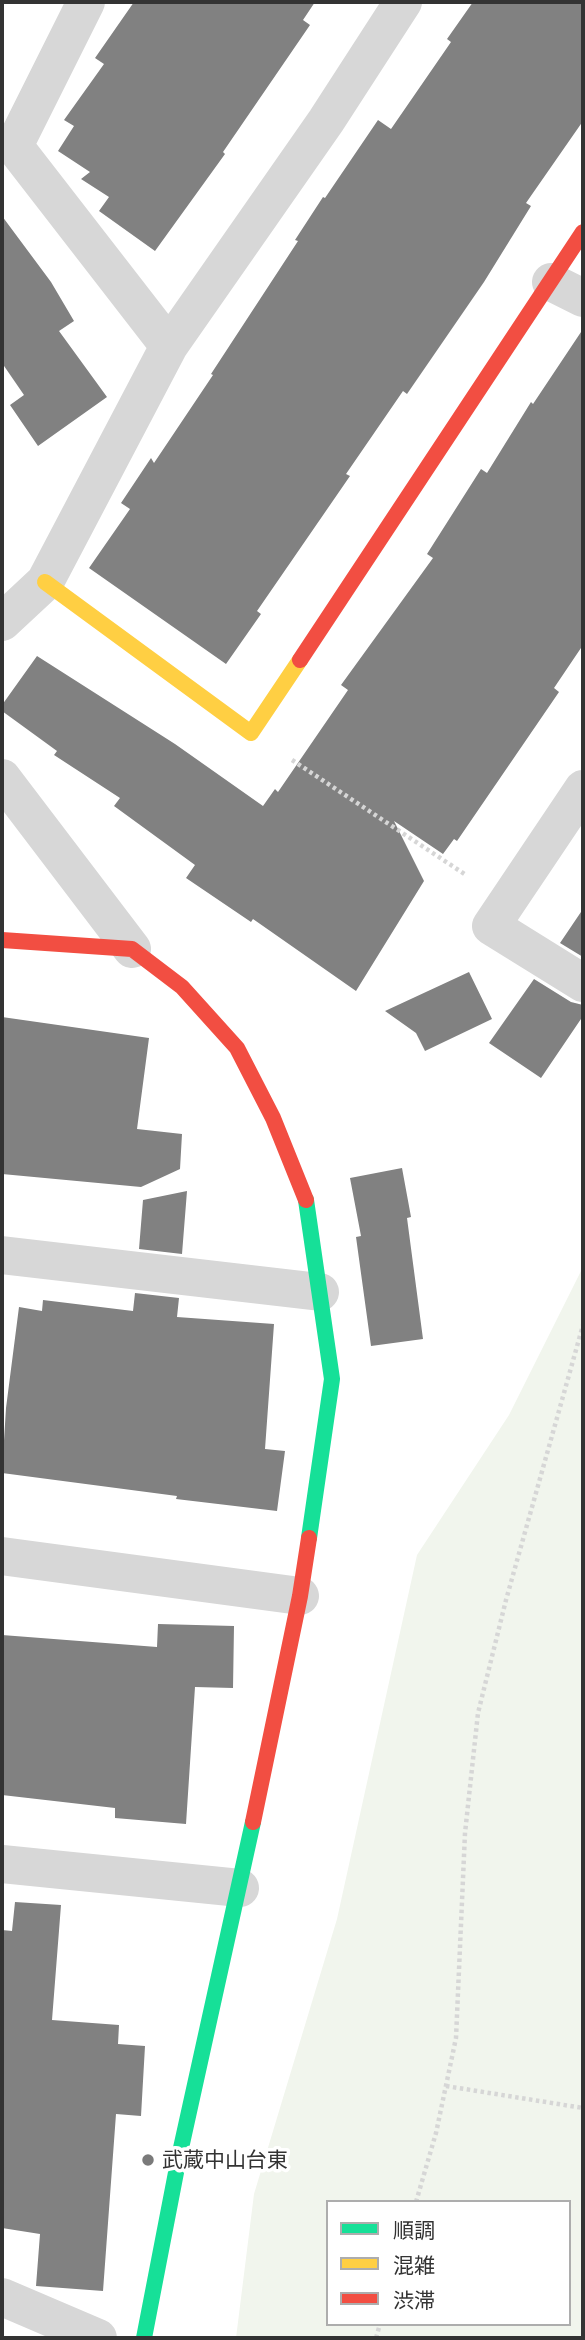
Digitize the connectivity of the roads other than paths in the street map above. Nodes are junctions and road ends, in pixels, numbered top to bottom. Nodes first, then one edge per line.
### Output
1 (86, 2) edge
2 (404, 2) edge
3 (583, 232) edge
4 (567, 290) edge
5 (169, 346) junction
6 (45, 582) junction
7 (2, 622) edge
8 (2, 778) edge
9 (583, 789) edge
10 (2, 940) edge
11 (132, 949) junction
12 (583, 983) edge
13 (2, 1255) edge
14 (320, 1292) junction
15 (2, 1556) edge
16 (300, 1596) junction
17 (2, 1864) edge
18 (240, 1888) junction
19 (2, 2297) edge
20 (98, 2338) edge
21 (144, 2338) edge

1 - 5 street
2 - 5 street
3 - 4 street
4 - 6 street
5 - 6 street
6 - 7 street
8 - 11 street
9 - 12 street
10 - 11 street
11 - 14 street
13 - 14 street
14 - 16 street
15 - 16 street
16 - 18 street
17 - 18 street
18 - 21 street
19 - 20 street

